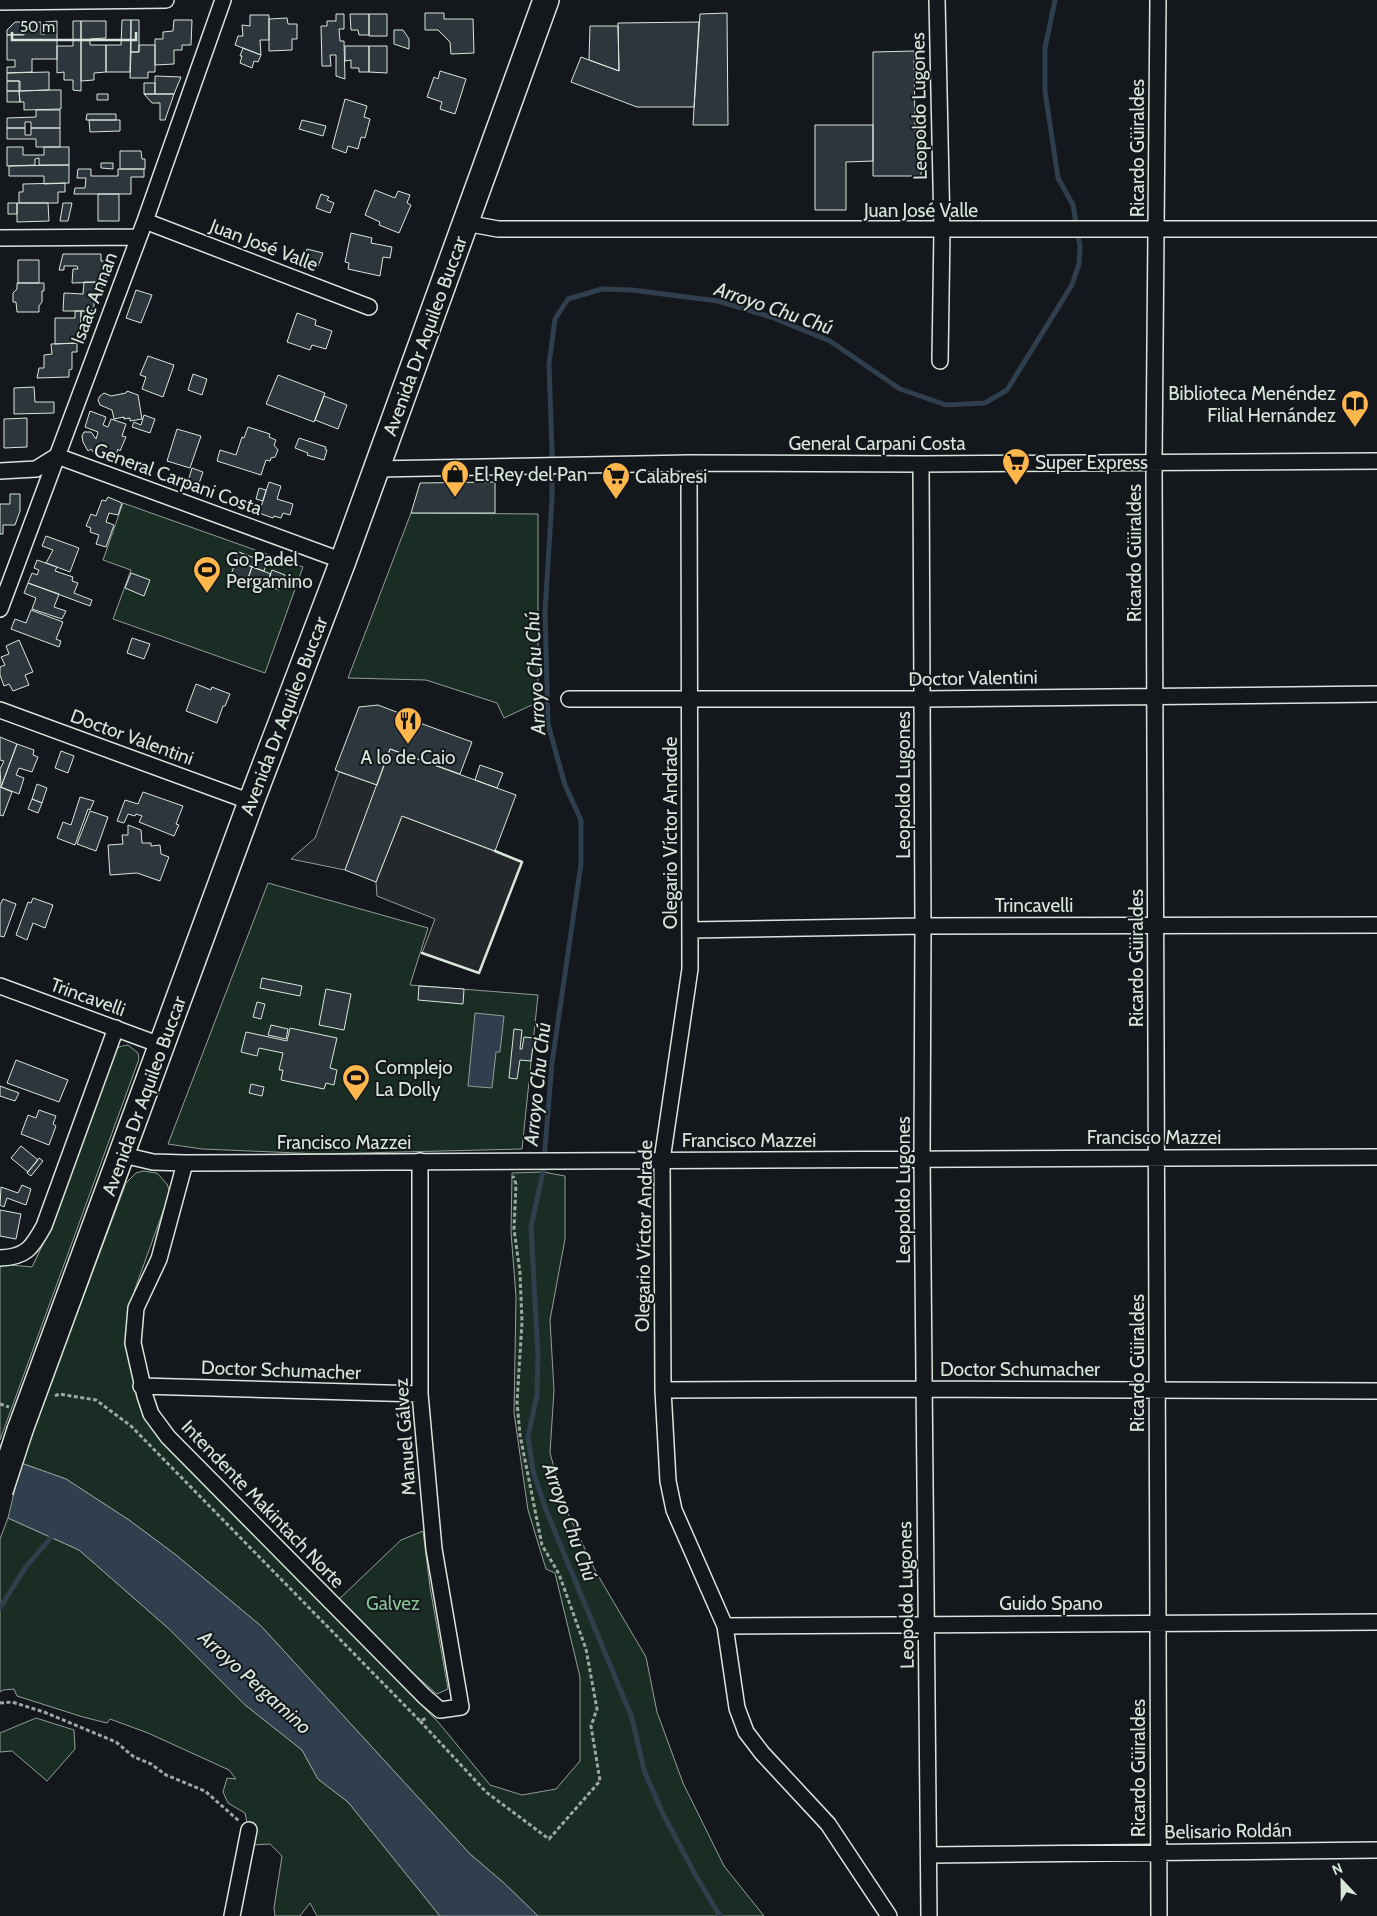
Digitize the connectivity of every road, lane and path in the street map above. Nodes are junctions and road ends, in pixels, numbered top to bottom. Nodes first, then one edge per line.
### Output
1 (166, 0) edge
2 (222, 0) edge
3 (546, 0) edge
4 (938, 0) edge
5 (1158, 0) edge
6 (0, 2) edge
7 (144, 221) junction
8 (465, 223) junction
9 (1377, 229) edge
10 (942, 230) junction
11 (1157, 230) junction
12 (138, 237) junction
13 (0, 238) edge
14 (369, 307) dead end
15 (940, 361) dead end
16 (57, 456) junction
17 (1377, 460) edge
18 (1154, 462) junction
19 (689, 463) junction
20 (921, 464) junction
21 (376, 468) junction
22 (0, 471) edge
23 (343, 561) junction
24 (0, 609) edge
25 (1377, 694) edge
26 (1155, 695) junction
27 (568, 699) dead end
28 (922, 699) junction
29 (689, 700) junction
30 (0, 710) edge
31 (251, 802) junction
32 (1156, 924) junction
33 (1377, 925) edge
34 (923, 926) junction
35 (690, 930) junction
36 (0, 986) edge
37 (116, 1028) junction
38 (163, 1046) junction
39 (123, 1155) junction
40 (1377, 1156) edge
41 (1156, 1157) junction
42 (922, 1158) junction
43 (662, 1160) junction
44 (420, 1161) junction
45 (508, 1161) junction
46 (185, 1163) junction
47 (0, 1258) edge
48 (141, 1386) junction
49 (924, 1389) junction
50 (663, 1390) junction
51 (1157, 1390) junction
52 (1377, 1391) edge
53 (420, 1394) junction
54 (49, 1398) dead end
55 (0, 1491) edge
56 (1377, 1622) edge
57 (1158, 1623) junction
58 (926, 1624) junction
59 (725, 1626) junction
60 (0, 1703) edge
61 (440, 1710) junction
62 (420, 1721) junction
63 (248, 1830) joint
64 (1377, 1850) edge
65 (1159, 1852) junction
66 (929, 1855) junction
67 (232, 1916) edge
68 (890, 1916) edge
69 (928, 1916) edge
70 (1159, 1916) edge

1 - 6 street
2 - 7 street, Isaac Annan
3 - 8 highway, Avenida Dr Aquileo Buccar
4 - 10 street, Leopoldo Lugones
5 - 11 street, Ricardo Güiraldes
7 - 12 street, Isaac Annan
7 - 14 street, Juan José Valle
8 - 10 street, Juan José Valle
8 - 21 highway, Avenida Dr Aquileo Buccar
9 - 11 street, Juan José Valle
10 - 11 street, Juan José Valle
10 - 15 street, Leopoldo Lugones
11 - 18 street, Ricardo Güiraldes
12 - 13 street
12 - 16 street, Isaac Annan
16 - 22 street
16 - 23 street, General Carpani Costa
16 - 24 street, Isaac Annan
17 - 18 street, General Carpani Costa
18 - 20 street, General Carpani Costa
18 - 26 street, Ricardo Güiraldes
19 - 20 street, General Carpani Costa
19 - 21 street, General Carpani Costa
19 - 29 street, Olegario Víctor Andrade
20 - 28 street, Leopoldo Lugones
21 - 23 highway, Avenida Dr Aquileo Buccar
23 - 31 highway, Avenida Dr Aquileo Buccar
25 - 26 street, Doctor Valentini
26 - 28 street, Doctor Valentini
26 - 32 street, Ricardo Güiraldes
27 - 29 street, Doctor Valentini
28 - 29 street, Doctor Valentini
28 - 34 street, Leopoldo Lugones
29 - 35 street, Olegario Víctor Andrade
30 - 31 street, Doctor Valentini
31 - 38 highway, Avenida Dr Aquileo Buccar
32 - 33 street, Trincavelli
32 - 34 street, Trincavelli
32 - 41 street, Ricardo Güiraldes
34 - 35 street, Trincavelli
34 - 42 street, Leopoldo Lugones
35 - 43 street, Olegario Víctor Andrade
36 - 37 street, Trincavelli
37 - 38 street, Trincavelli
37 - 47 street
38 - 39 highway, Avenida Dr Aquileo Buccar
39 - 46 street, Francisco Mazzei
39 - 55 highway, Avenida Dr Aquileo Buccar, bridge
40 - 41 street, Francisco Mazzei
41 - 42 street, Francisco Mazzei
41 - 51 street, Ricardo Güiraldes
42 - 43 street, Francisco Mazzei
42 - 49 street, Leopoldo Lugones
43 - 45 street, Francisco Mazzei
43 - 50 street, Olegario Víctor Andrade
44 - 45 street, Francisco Mazzei
44 - 46 street, Francisco Mazzei
44 - 53 street, Manuel Gálvez
45 - 62 path
46 - 48 street, Intendente Makintach Norte
48 - 53 street, Doctor Schumacher
48 - 61 street, Intendente Makintach Norte
49 - 50 street, Doctor Schumacher
49 - 51 street, Doctor Schumacher
49 - 58 street, Leopoldo Lugones
50 - 59 street, Olegario Víctor Andrade
51 - 52 street, Doctor Schumacher
51 - 57 street, Ricardo Güiraldes
53 - 61 street, Manuel Gálvez
54 - 62 path
56 - 57 street, Guido Spano
57 - 58 street, Guido Spano
57 - 65 street, Ricardo Güiraldes
58 - 59 street, Guido Spano
58 - 66 street, Leopoldo Lugones
59 - 68 street, Olegario Víctor Andrade
60 - 63 path
61 - 62 path
63 - 67 street
64 - 65 street, Belisario Roldán
65 - 66 street, Belisario Roldán
65 - 70 street, Ricardo Güiraldes
66 - 69 street, Leopoldo Lugones

